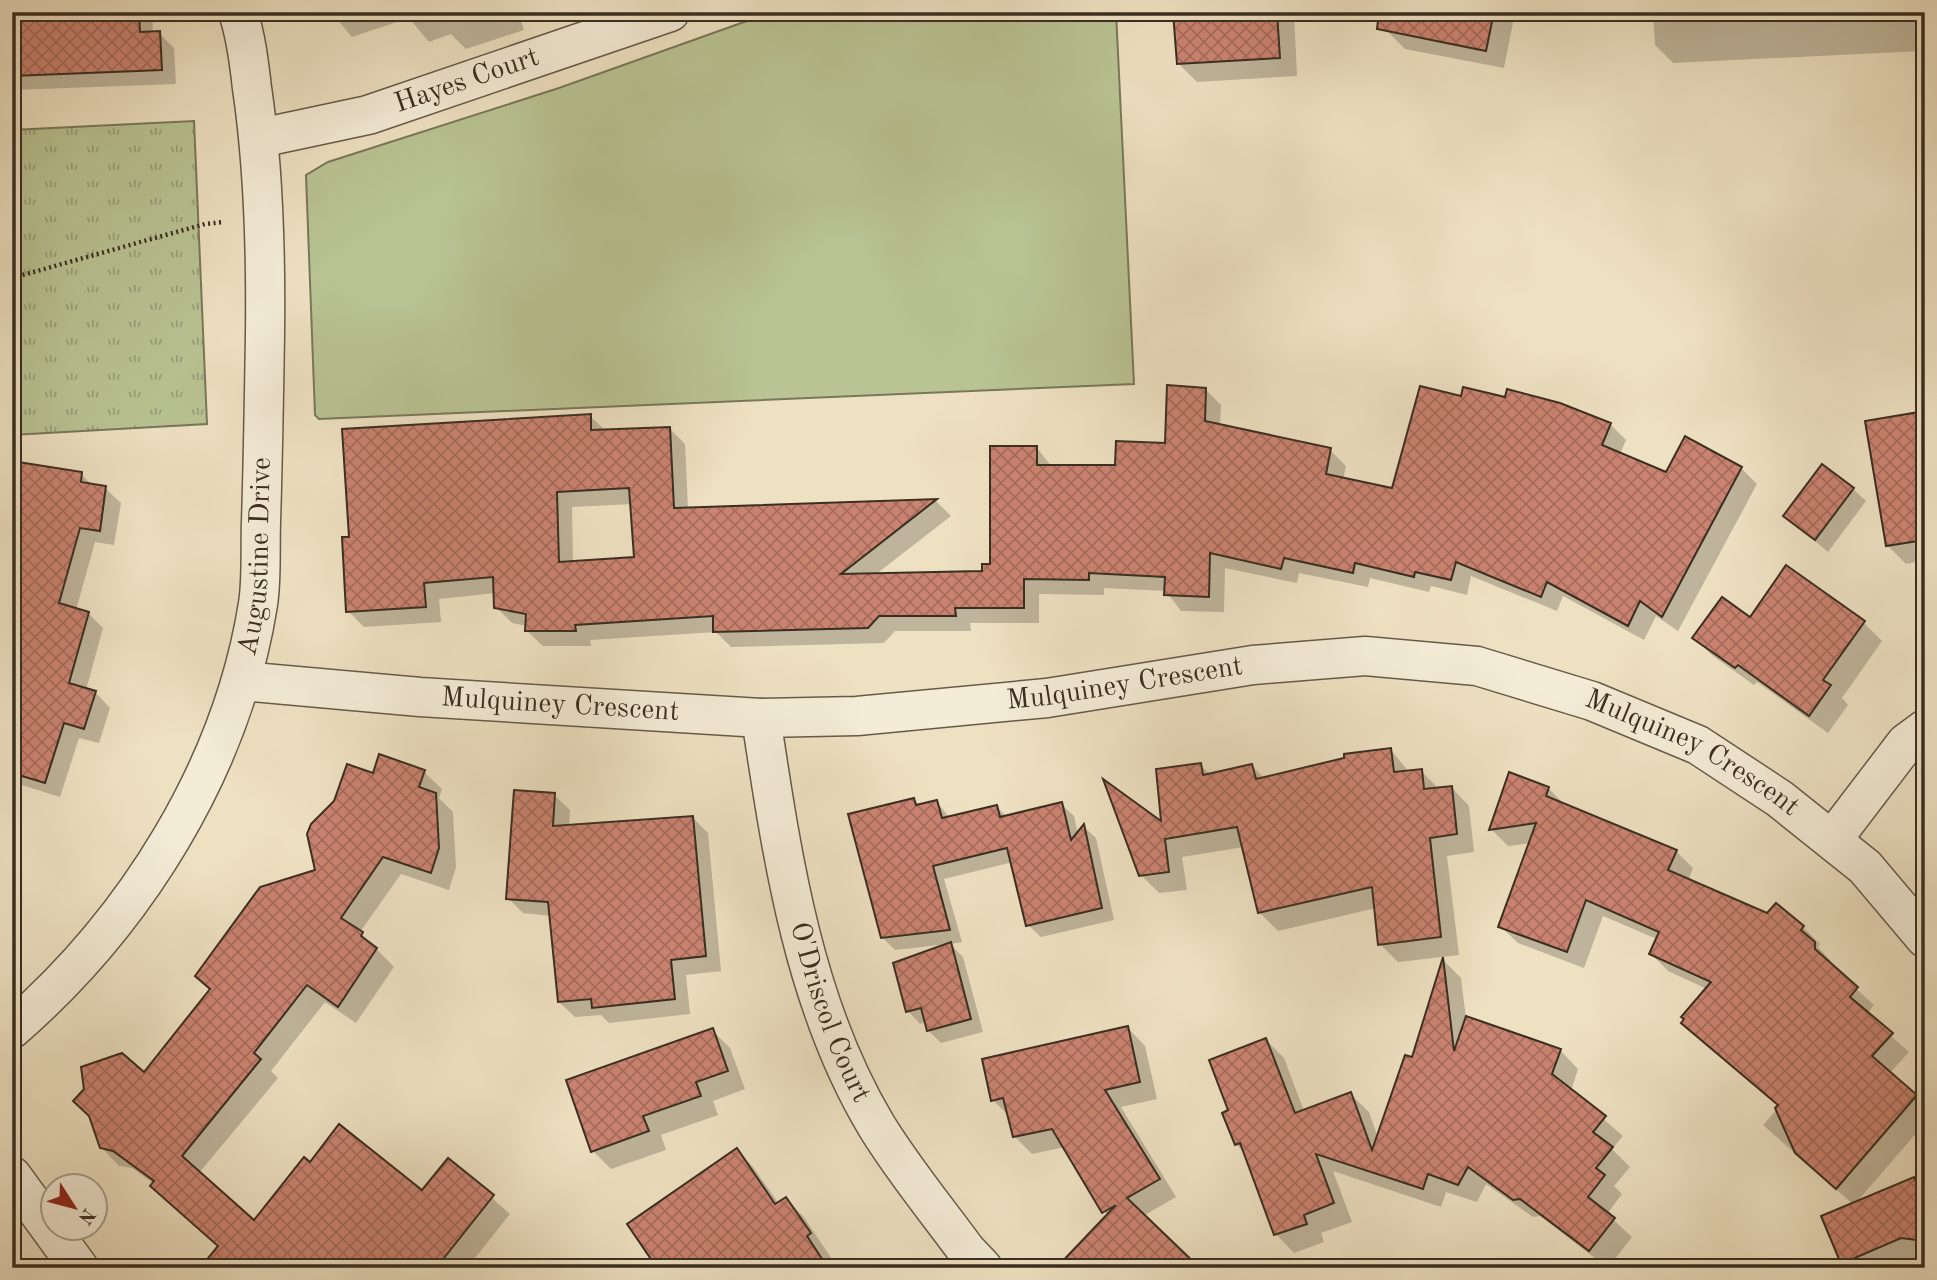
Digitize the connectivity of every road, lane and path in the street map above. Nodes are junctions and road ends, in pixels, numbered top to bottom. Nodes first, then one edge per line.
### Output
1 (238, 12) edge
2 (670, 12) edge
3 (260, 138) junction
4 (263, 217) junction
5 (12, 278) edge
6 (241, 681) junction
7 (761, 718) junction
8 (1925, 729) edge
9 (1832, 840) junction
10 (1925, 938) edge
11 (12, 1029) edge
12 (12, 1176) edge
13 (79, 1268) edge
14 (983, 1268) edge

1 - 3 street, Augustine Drive
2 - 3 street, Hayes Court
3 - 4 street, Augustine Drive
4 - 5 path
4 - 6 street, Augustine Drive
6 - 7 street, Mulquiney Crescent
6 - 11 street, Augustine Drive
7 - 9 street, Mulquiney Crescent
7 - 14 street, O'Driscol Court
8 - 9 street
9 - 10 street, Mulquiney Crescent
12 - 13 street

